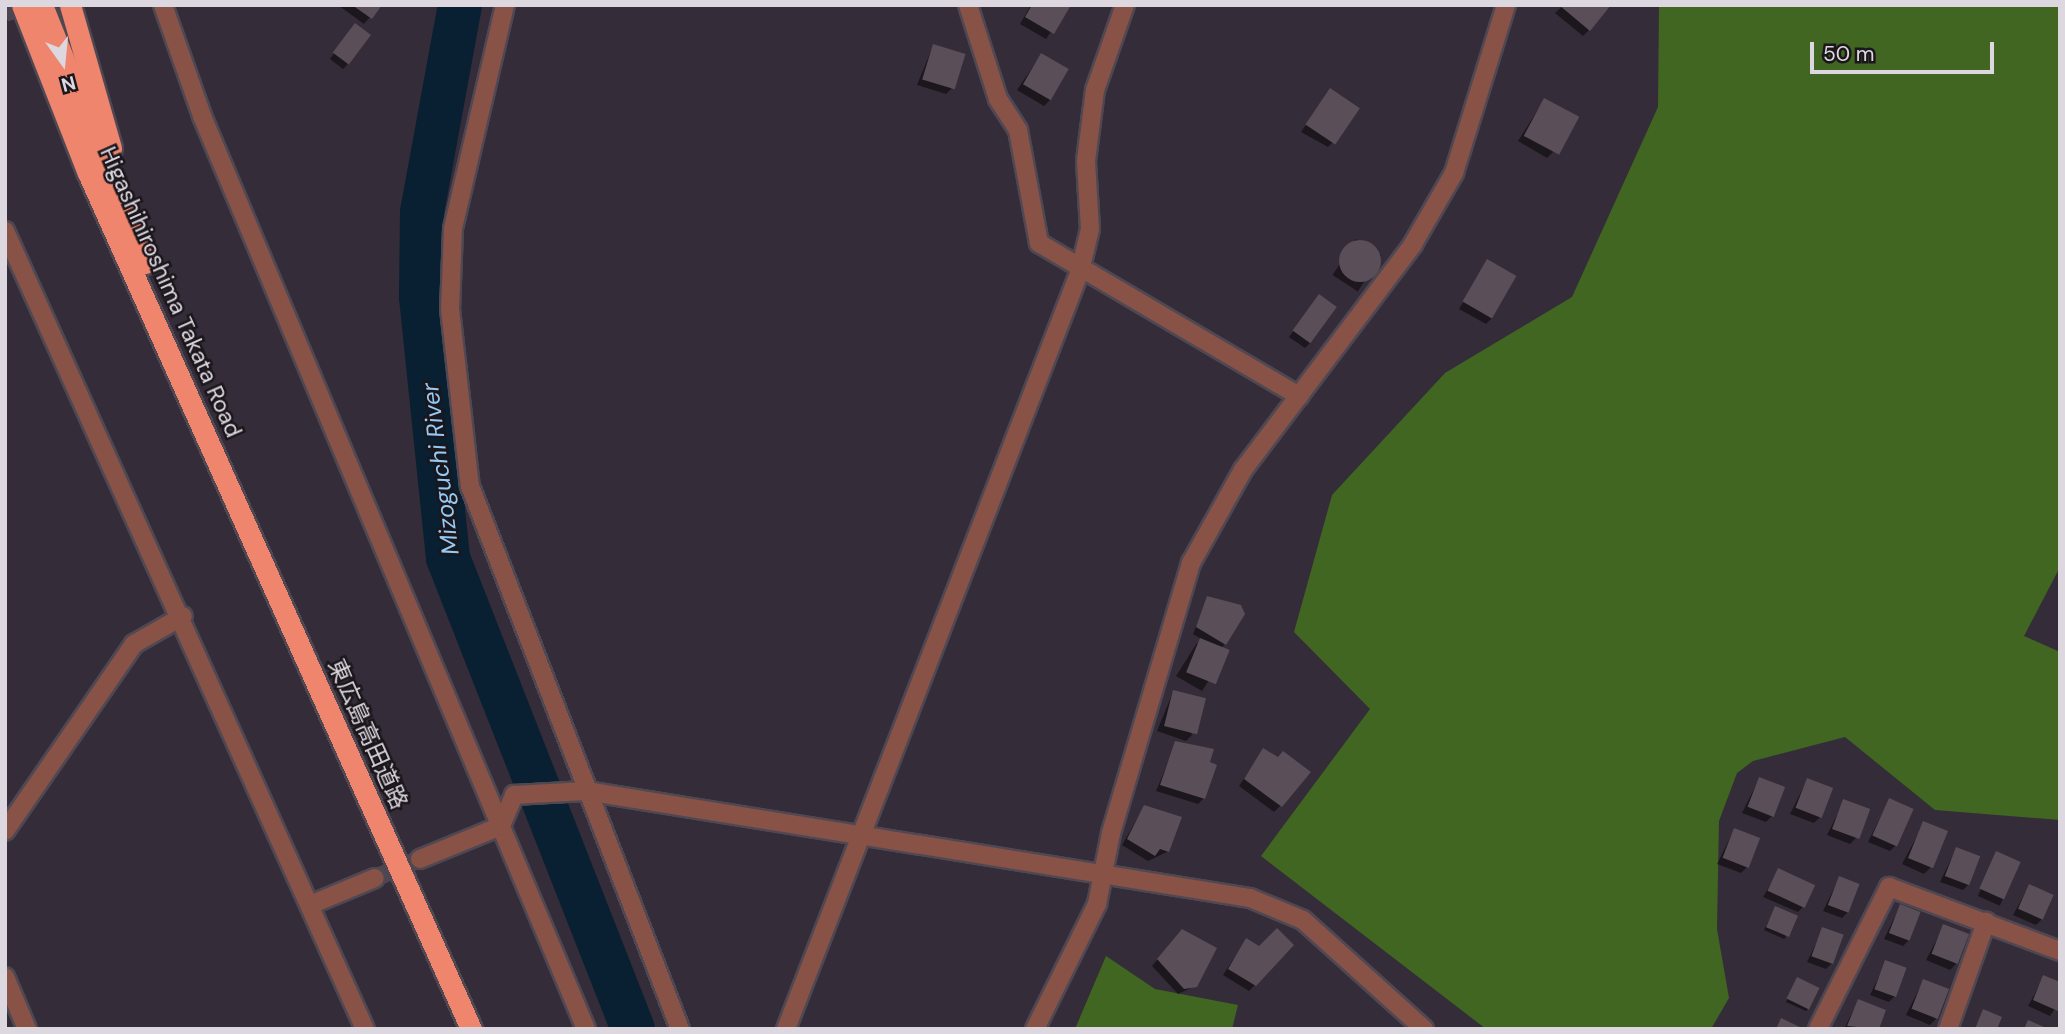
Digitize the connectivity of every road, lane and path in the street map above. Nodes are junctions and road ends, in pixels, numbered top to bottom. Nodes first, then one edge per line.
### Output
1 (11, 5) edge
2 (22, 5) edge
3 (41, 5) edge
4 (70, 5) edge
5 (163, 5) edge
6 (505, 5) edge
7 (968, 5) edge
8 (1125, 5) edge
9 (1506, 5) edge
10 (88, 173) junction
11 (5, 231) edge
12 (145, 264) junction
13 (1080, 271) junction
14 (1299, 396) junction
15 (217, 460) junction
16 (183, 616) junction
17 (586, 792) junction
18 (501, 826) junction
19 (5, 831) edge
20 (859, 839) junction
21 (420, 859) tunnel mouth
22 (1102, 877) junction
23 (375, 878) tunnel mouth
24 (310, 905) junction
25 (1986, 922) junction
26 (2060, 951) edge
27 (5, 976) edge
28 (27, 1029) edge
29 (365, 1029) edge
30 (471, 1029) edge
31 (586, 1029) edge
32 (680, 1029) edge
33 (786, 1029) edge
34 (1035, 1029) edge
35 (1424, 1029) edge
36 (1818, 1029) edge
37 (1948, 1029) edge

1 - 10 highway
2 - 10 highway, Higashihiroshima Takata Road
3 - 12 highway, Higashihiroshima Takata Road
4 - 12 highway
5 - 18 street
6 - 17 street
7 - 13 street
8 - 13 street
9 - 14 street
10 - 15 highway, Higashihiroshima Takata Road
11 - 16 street
12 - 15 highway, Higashihiroshima Takata Road
13 - 14 street
13 - 20 street
14 - 22 street
15 - 30 highway, 東広島高田道路
16 - 19 street
16 - 24 street
17 - 18 street
17 - 20 street
17 - 32 street
18 - 21 street
18 - 31 street
20 - 22 street
20 - 33 street
22 - 34 street
22 - 35 street
23 - 24 street
24 - 29 street
25 - 26 street
25 - 36 street
25 - 37 street
27 - 28 street

